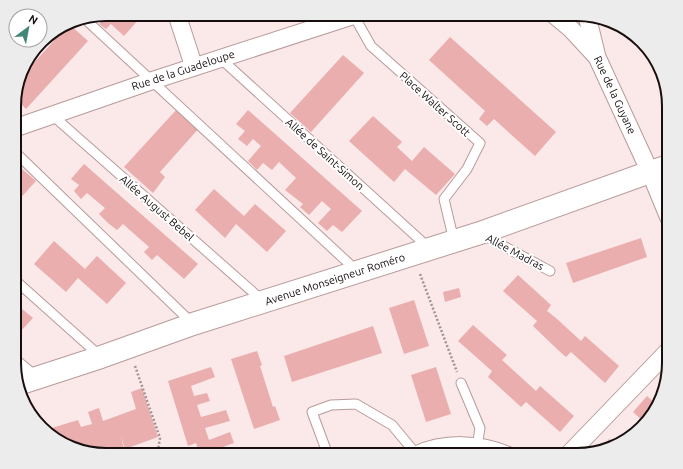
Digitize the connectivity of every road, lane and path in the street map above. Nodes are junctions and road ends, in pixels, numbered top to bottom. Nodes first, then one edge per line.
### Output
1 (179, 21) edge
2 (337, 21) edge
3 (356, 21) edge
4 (561, 21) edge
5 (589, 22) edge
6 (89, 23) edge
7 (597, 57) junction
8 (220, 58) junction
9 (194, 67) junction
10 (151, 81) junction
11 (51, 114) junction
12 (21, 126) edge
13 (21, 158) edge
14 (660, 169) edge
15 (662, 180) edge
16 (480, 233) junction
17 (454, 241) junction
18 (421, 252) junction
19 (550, 271) dead end
20 (358, 272) junction
21 (21, 285) edge
22 (264, 302) junction
23 (193, 324) junction
24 (129, 347) junction
25 (101, 357) junction
26 (662, 357) edge
27 (21, 370) edge
28 (27, 380) edge
29 (461, 383) joint
30 (478, 447) junction
31 (158, 448) edge
32 (325, 448) edge
33 (411, 448) edge
34 (440, 448) edge
35 (483, 448) edge
36 (575, 448) edge

1 - 9 street
2 - 8 street, Rue de la Guadeloupe
3 - 17 lane, Place Walter Scott
4 - 7 street
5 - 7 street, Rue de la Guyane
6 - 10 lane
7 - 14 street, Rue de la Guyane
8 - 9 street, Rue de la Guadeloupe
8 - 18 lane, Allée de Saint-Simon
9 - 10 street, Rue de la Guadeloupe
10 - 11 street, Rue de la Guadeloupe
10 - 20 lane
11 - 12 street, Rue de la Guadeloupe
11 - 22 lane, Allée August Bebel
13 - 23 lane
14 - 15 street
14 - 16 street, Avenue Monseigneur Roméro
16 - 17 street, Avenue Monseigneur Roméro
16 - 19 lane, Allée Madras
17 - 18 street, Avenue Monseigneur Roméro
18 - 20 street, Avenue Monseigneur Roméro
18 - 29 path
20 - 22 street, Avenue Monseigneur Roméro
21 - 25 lane
22 - 23 street, Avenue Monseigneur Roméro
23 - 24 street, Avenue Monseigneur Roméro
24 - 25 street, Avenue Monseigneur Roméro
24 - 31 path
25 - 28 street, Avenue Monseigneur Roméro
26 - 36 street
27 - 28 lane
29 - 30 lane
30 - 34 street
30 - 35 street
32 - 33 lane

